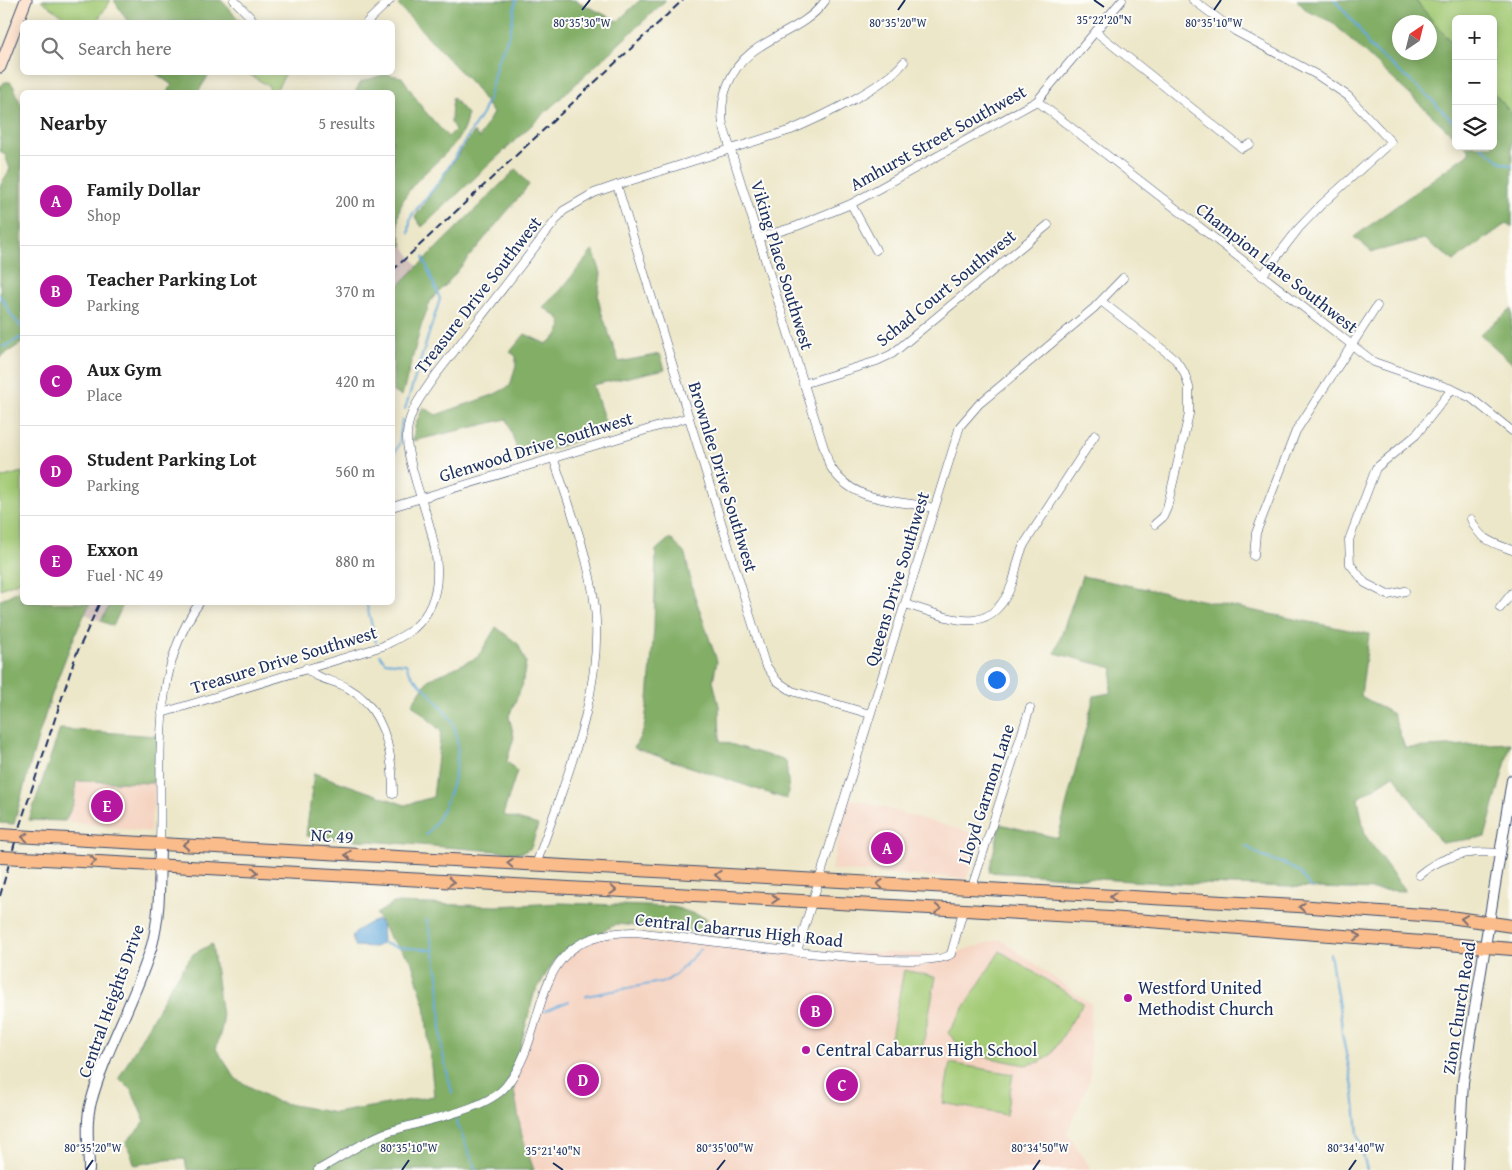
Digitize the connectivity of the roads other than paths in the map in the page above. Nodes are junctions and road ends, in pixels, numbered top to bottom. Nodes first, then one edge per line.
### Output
1 (26, 0) edge
2 (234, 0) edge
3 (390, 0) edge
4 (1122, 0) edge
5 (1193, 0) edge
6 (825, 1) dead end
7 (253, 20) edge
8 (368, 20) edge
9 (1096, 32) junction
10 (904, 62) dead end
11 (0, 67) edge
12 (1038, 101) junction
13 (1250, 144) dead end
14 (730, 149) junction
15 (618, 185) junction
16 (851, 204) junction
17 (1048, 225) dead end
18 (758, 238) junction
19 (876, 250) dead end
20 (1262, 276) junction
21 (1123, 278) dead end
22 (1101, 301) junction
23 (1377, 306) dead end
24 (1351, 344) junction
25 (803, 384) junction
26 (1452, 389) junction
27 (688, 417) junction
28 (1512, 431) edge
29 (1095, 435) dead end
30 (553, 457) junction
31 (420, 498) junction
32 (395, 506) edge
33 (934, 508) junction
34 (1471, 519) dead end
35 (1155, 524) dead end
36 (1512, 550) edge
37 (1254, 556) dead end
38 (1404, 591) dead end
39 (1512, 593) edge
40 (905, 604) junction
41 (198, 605) edge
42 (1500, 608) dead end
43 (306, 668) junction
44 (1030, 708) dead end
45 (162, 713) junction
46 (870, 714) junction
47 (1512, 780) edge
48 (393, 794) dead end
49 (0, 835) edge
50 (160, 844) junction
51 (1499, 853) junction
52 (0, 857) edge
53 (536, 864) junction
54 (160, 865) junction
55 (1419, 875) dead end
56 (819, 881) junction
57 (971, 890) junction
58 (1168, 900) junction
59 (813, 902) junction
60 (964, 911) junction
61 (1168, 922) junction
62 (1490, 922) junction
63 (1512, 926) edge
64 (1486, 946) junction
65 (1512, 949) edge
66 (797, 951) junction
67 (89, 1170) edge
68 (318, 1170) edge
69 (1458, 1170) edge

1 - 11 main road
2 - 7 street
3 - 8 street
4 - 9 street, Amhurst Street Southwest
5 - 20 street
6 - 14 street, Viking Place Southwest
9 - 12 street, Amhurst Street Southwest
9 - 13 street
10 - 14 street, Treasure Drive Southwest
12 - 16 street, Amhurst Street Southwest
12 - 20 street, Champion Lane Southwest
14 - 15 street, Treasure Drive Southwest
14 - 18 street, Viking Place Southwest
15 - 27 street, Brownlee Drive Southwest
15 - 31 street, Treasure Drive Southwest
16 - 18 street, Amhurst Street Southwest
16 - 19 street
17 - 25 street, Schad Court Southwest
18 - 25 street, Viking Place Southwest
20 - 24 street, Champion Lane Southwest
21 - 22 street, Queens Drive Southwest
22 - 33 street, Queens Drive Southwest
22 - 35 street
23 - 24 street
24 - 26 street, Champion Lane Southwest
24 - 37 street
25 - 33 street, Viking Place Southwest
26 - 28 street, Champion Lane Southwest
26 - 38 street
27 - 30 street, Glenwood Drive Southwest
27 - 46 street, Brownlee Drive Southwest
29 - 40 street
30 - 31 street, Glenwood Drive Southwest
30 - 53 street
31 - 32 street, Glenwood Drive Southwest
31 - 43 street, Treasure Drive Southwest
33 - 40 street, Queens Drive Southwest
34 - 36 street
39 - 42 street
40 - 46 street, Queens Drive Southwest
41 - 45 street
43 - 45 street, Treasure Drive Southwest
43 - 48 street
44 - 57 street, Lloyd Garmon Lane
45 - 50 street
46 - 56 street, Queens Drive Southwest
47 - 51 street, Zion Church Road
50 -> 49 highway, NC 49 / NC 49, bridge
53 -> 50 highway, NC 49 / NC 49
50 - 54 street, Central Heights Drive
51 - 55 street
51 - 62 street, Zion Church Road
52 -> 54 highway, bridge
56 -> 53 highway, NC 49 / NC 49
54 -> 59 highway
54 - 67 street, Central Heights Drive
57 -> 56 highway, NC 49
56 - 59 street, Queens Drive Southwest
58 -> 57 highway, NC 49
58 - 61 highway
62 -> 58 highway, NC 49
59 -> 60 highway
59 - 66 street, Queens Drive Southwest
60 - 61 highway
60 - 66 street, Central Cabarrus High Road
61 -> 64 highway
62 - 63 highway, NC 49
62 - 64 street, Zion Church Road
64 - 65 highway
64 - 69 street, Zion Church Road
66 - 68 street, Central Cabarrus High Road

